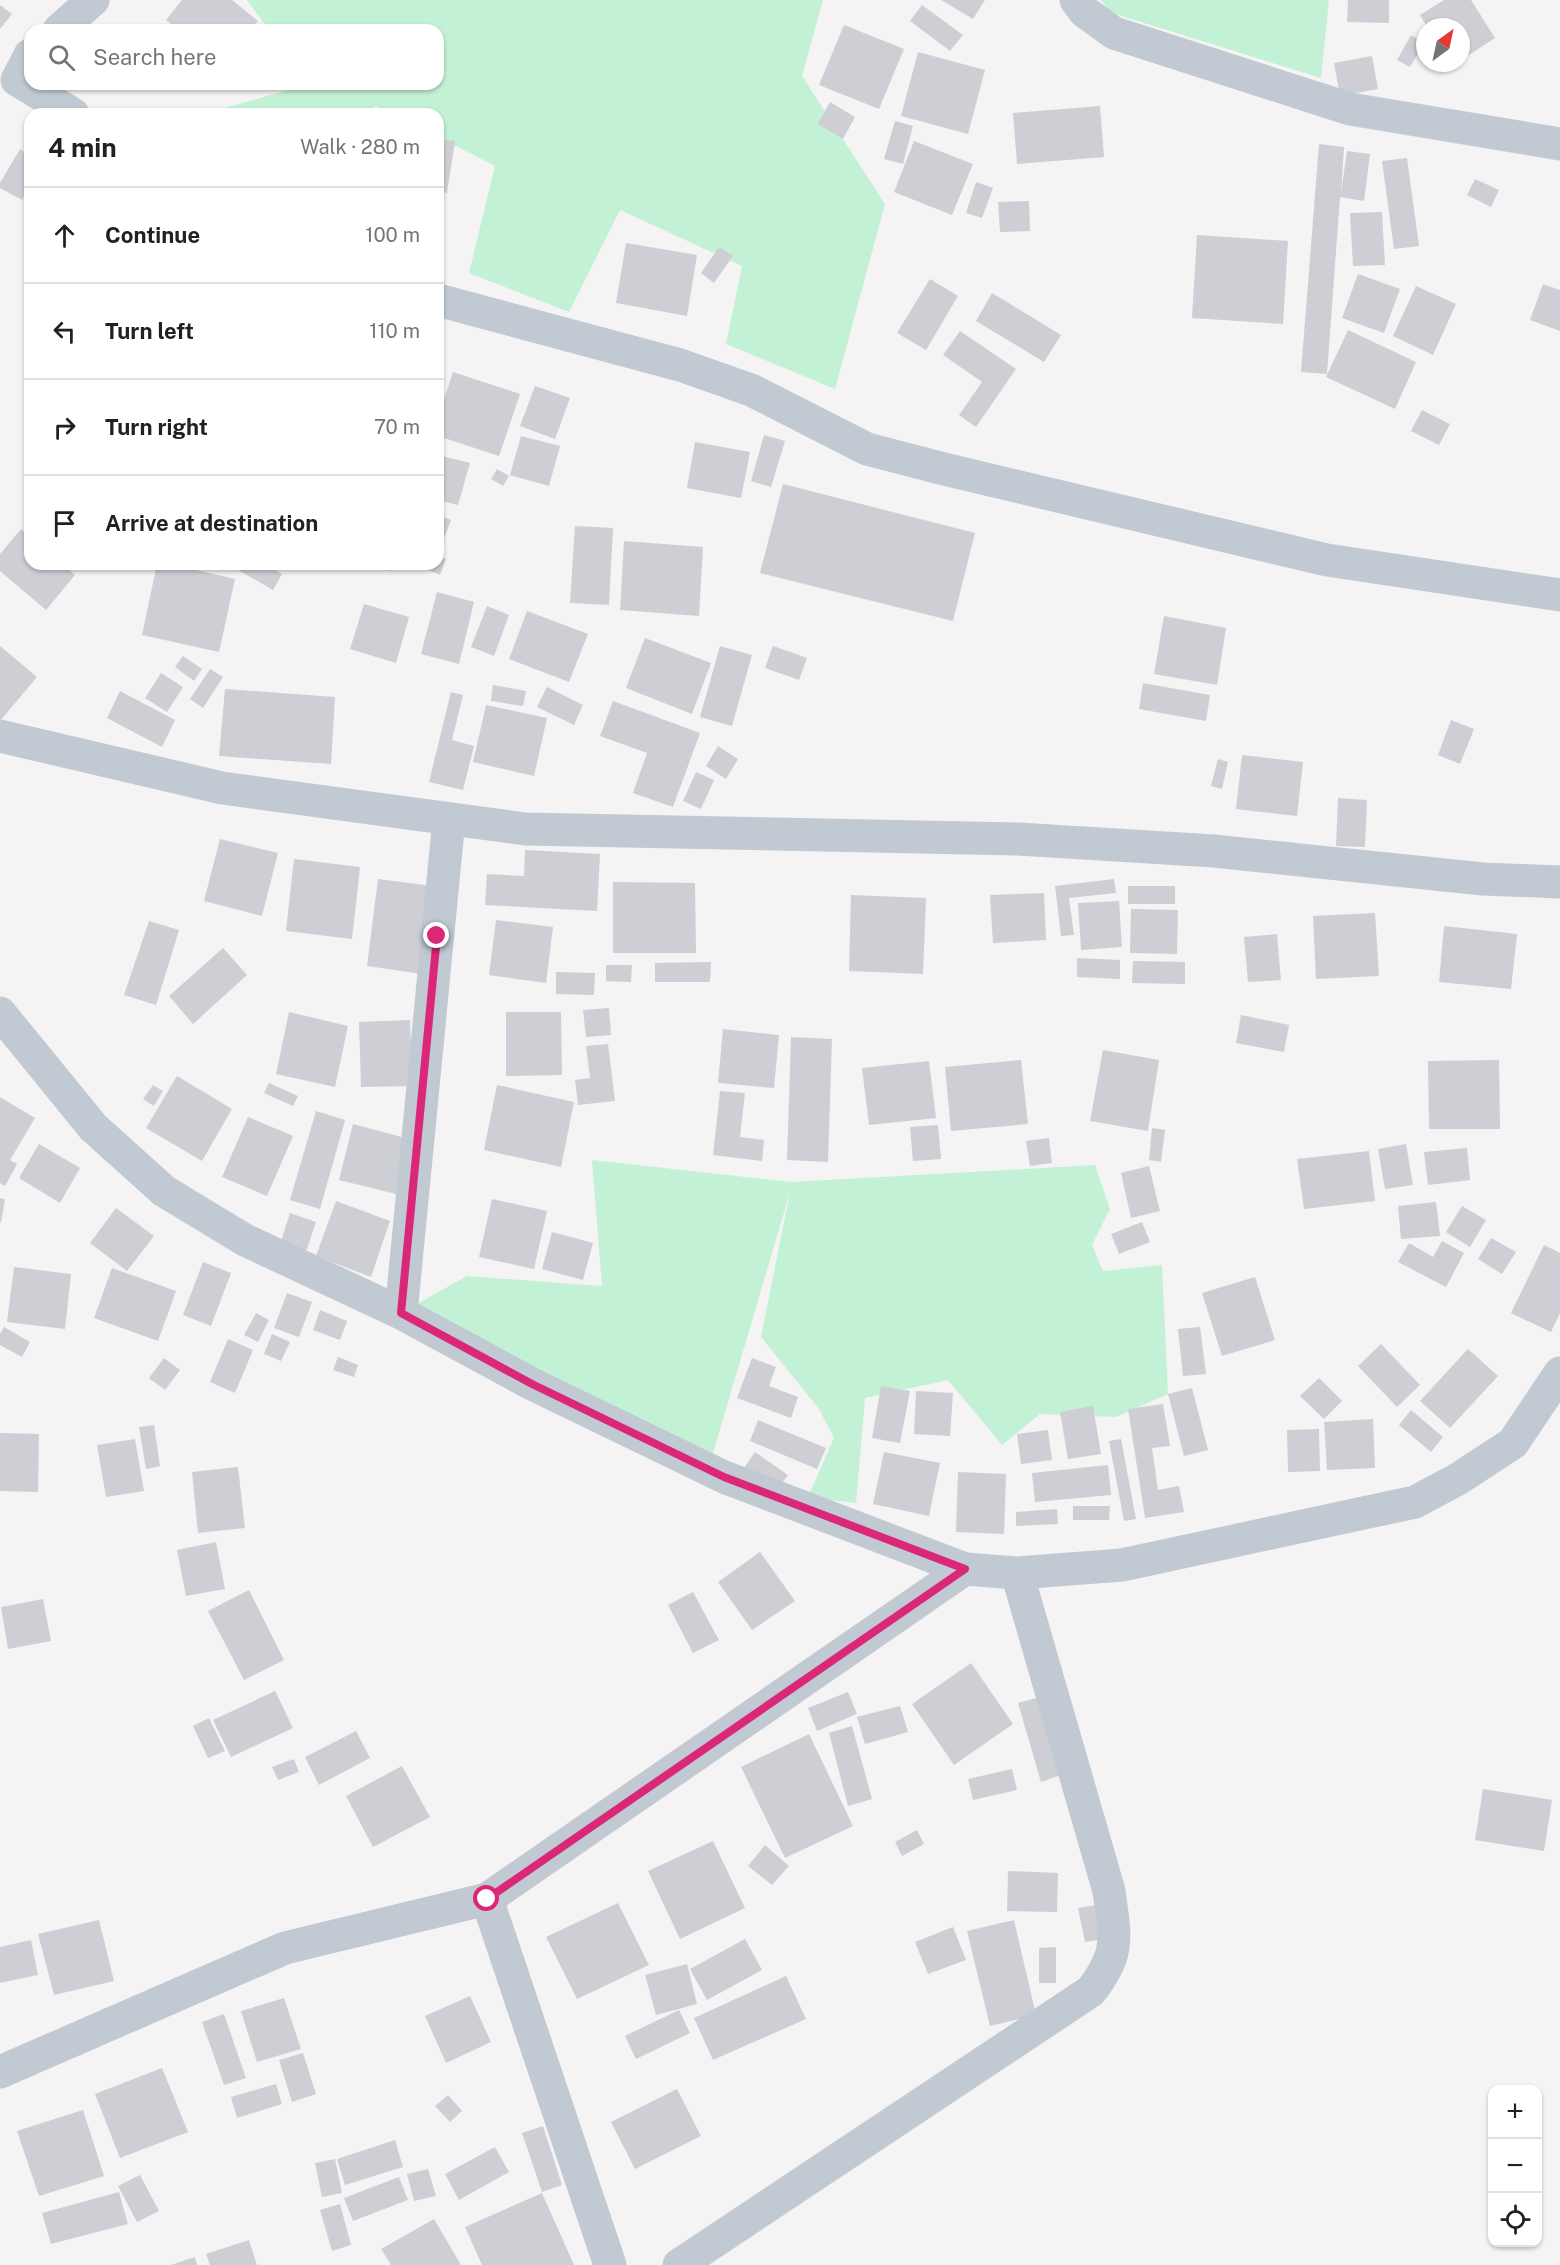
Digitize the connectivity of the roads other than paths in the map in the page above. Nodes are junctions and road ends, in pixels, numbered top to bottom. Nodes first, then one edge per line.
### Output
1 (93, 0) edge
2 (1076, 0) edge
3 (66, 24) edge
4 (47, 90) edge
5 (67, 108) edge
6 (1560, 144) edge
7 (444, 302) edge
8 (1560, 595) edge
9 (0, 736) edge
10 (448, 819) junction
11 (1560, 882) edge
12 (0, 1013) edge
13 (401, 1313) junction
14 (1560, 1373) edge
15 (965, 1569) junction
16 (1017, 1573) junction
17 (487, 1899) junction
18 (0, 2072) edge
19 (610, 2265) edge
20 (679, 2265) edge

1 - 3 street
2 - 6 street
4 - 5 street
7 - 8 street
9 - 10 street
10 - 11 street
10 - 13 street
12 - 13 street
13 - 15 street
14 - 16 street
15 - 16 street
15 - 17 street
16 - 20 street
17 - 18 street
17 - 19 street

